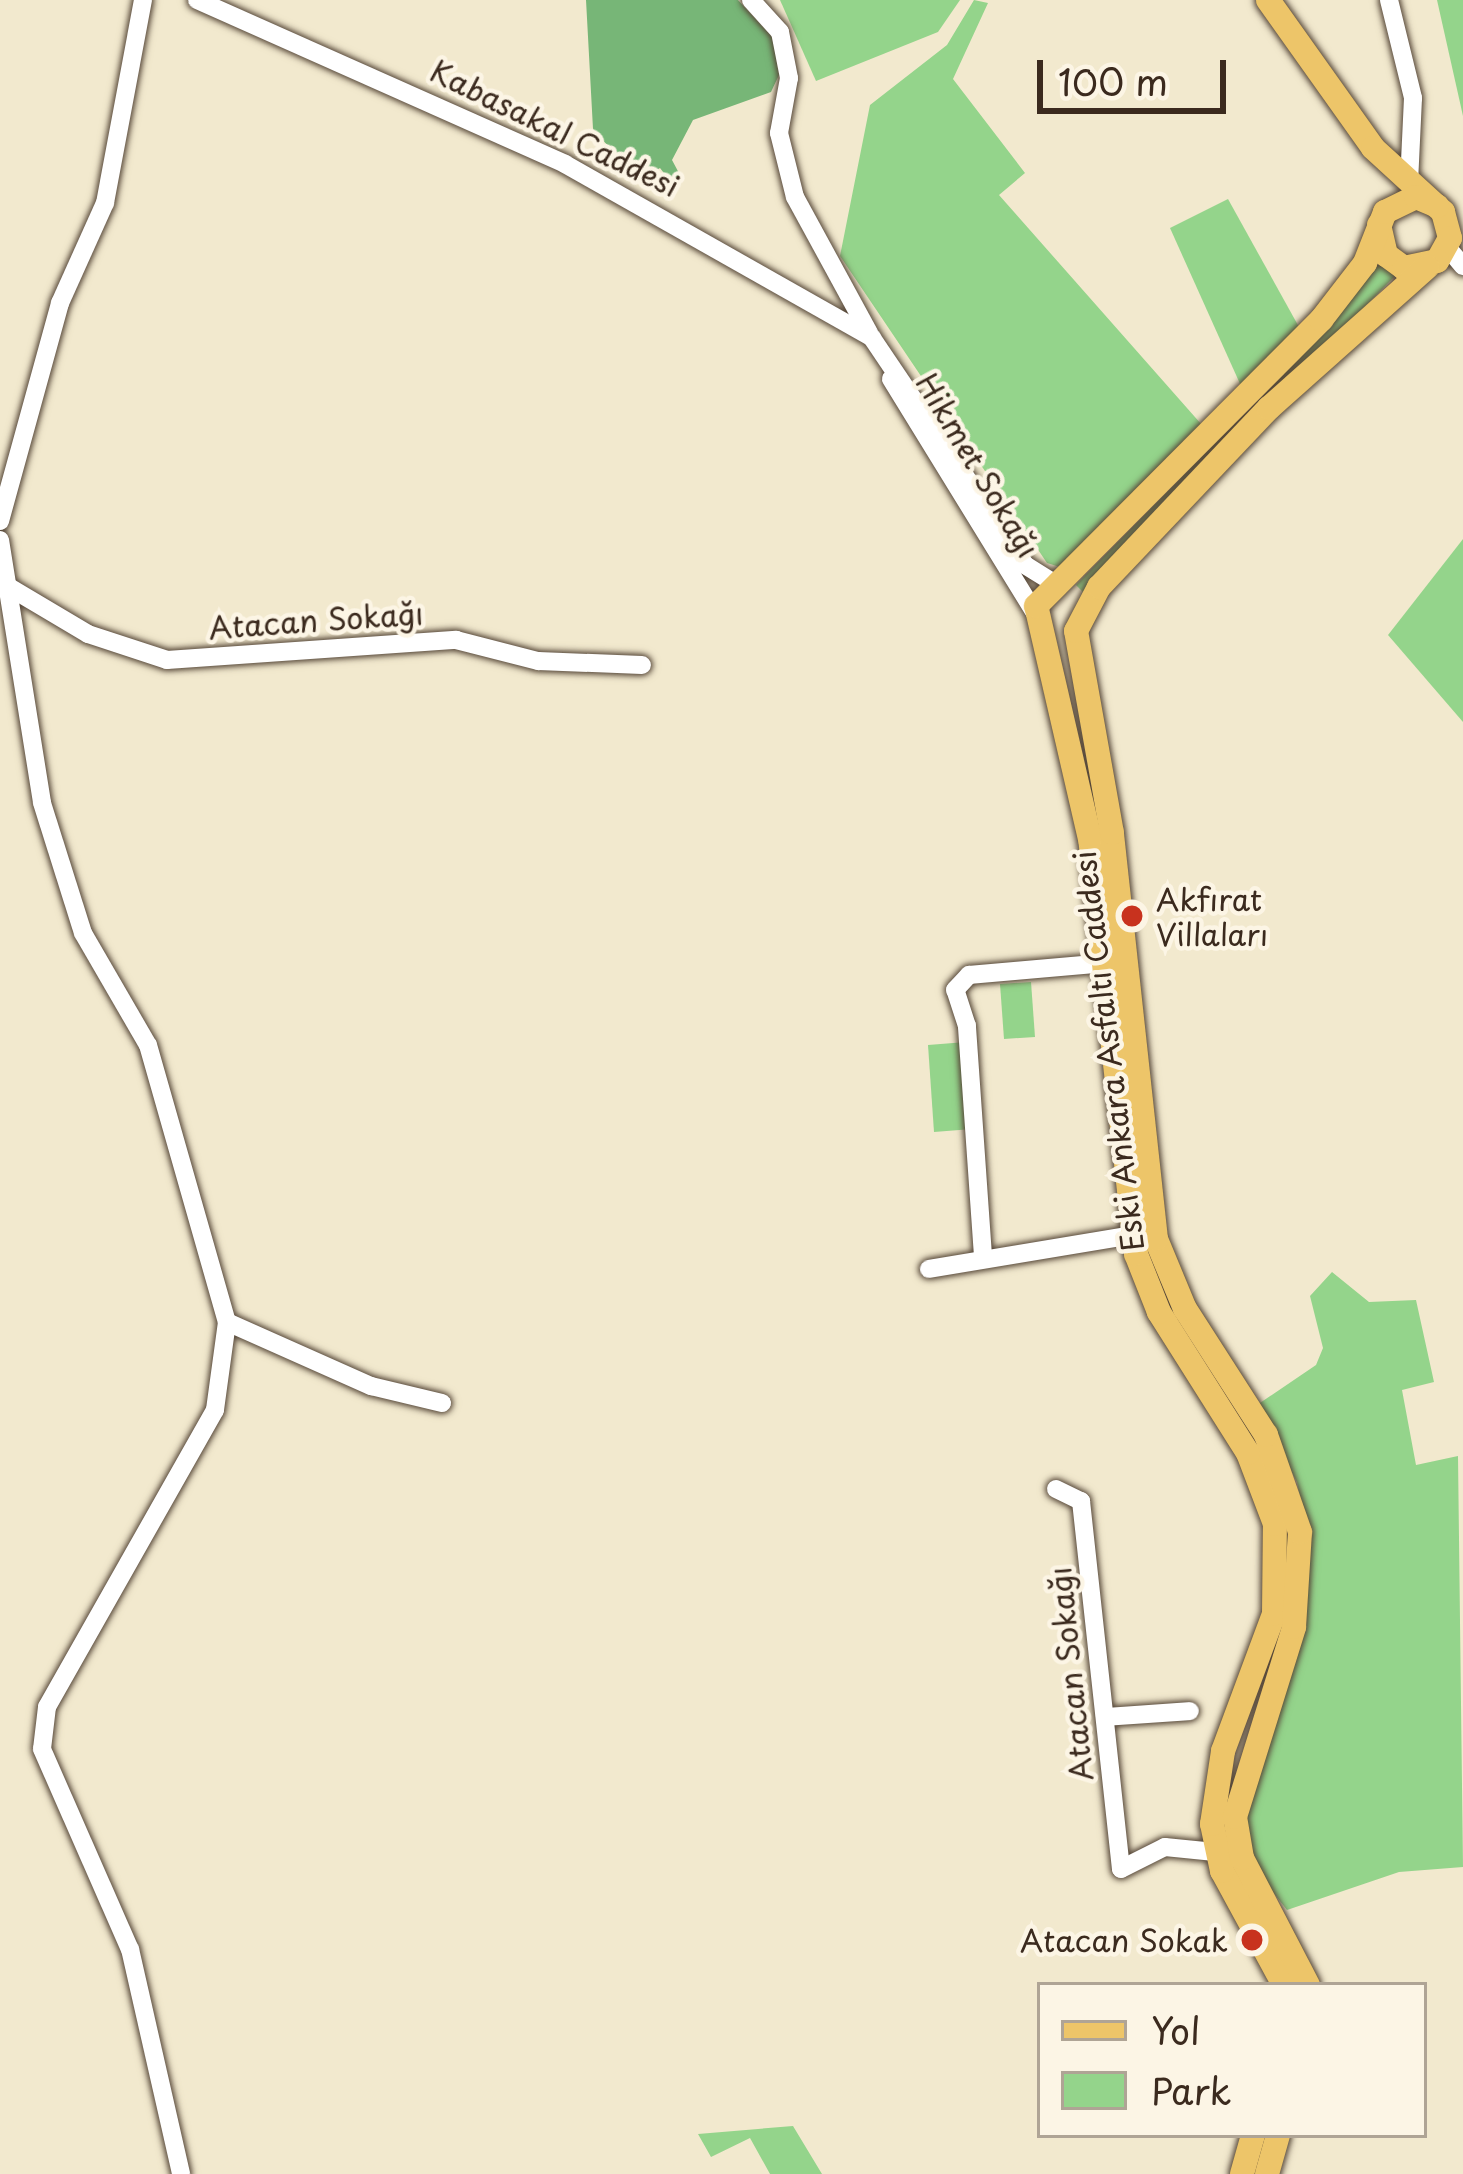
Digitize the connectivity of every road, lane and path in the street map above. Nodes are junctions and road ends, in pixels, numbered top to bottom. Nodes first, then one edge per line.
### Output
1 (142, 0) edge
2 (197, 0) edge
3 (751, 0) edge
4 (1268, 0) edge
5 (1389, 0) edge
6 (1373, 148) junction
7 (1409, 183) junction
8 (1448, 210) edge
9 (1382, 217) junction
10 (1456, 248) edge
11 (1427, 267) junction
12 (872, 338) junction
13 (0, 521) edge
14 (0, 540) edge
15 (1060, 586) junction
16 (9, 587) junction
17 (1080, 614) junction
18 (1039, 619) junction
19 (642, 665) dead end
20 (1105, 963) junction
21 (1132, 1235) junction
22 (983, 1256) junction
23 (929, 1269) dead end
24 (227, 1322) junction
25 (442, 1402) dead end
26 (1057, 1490) dead end
27 (1190, 1711) dead end
28 (1105, 1718) junction
29 (1215, 1852) junction
30 (1282, 1982) edge
31 (1306, 1982) edge
32 (1252, 2138) edge
33 (1277, 2138) edge
34 (181, 2174) edge
35 (1242, 2174) edge
36 (1267, 2174) edge

1 - 13 street
2 - 12 street, Kabasakal Caddesi
3 - 12 street, Hikmet Sokağı
4 - 6 main road
5 - 7 street
6 - 7 main road
6 - 9 main road
7 - 8 main road
8 - 9 main road
8 - 10 main road
9 - 11 main road
9 - 15 main road
10 - 11 main road
11 - 17 main road
12 - 15 street, Hikmet Sokağı
12 - 18 street, Hikmet Sokağı
14 - 16 street
15 - 17 main road
15 - 18 main road
16 - 19 street, Atacan Sokağı
16 - 24 street
17 - 18 main road
17 - 31 main road, Eski Ankara Asfaltı Caddesi
18 - 20 main road, Eski Ankara Asfaltı Caddesi
20 - 21 main road, Eski Ankara Asfaltı Caddesi
20 - 22 street
21 - 22 street
21 - 29 main road, Eski Ankara Asfaltı Caddesi
22 - 23 street
24 - 25 street
24 - 34 street
26 - 28 street, Atacan Sokağı
27 - 28 street
28 - 29 street, Atacan Sokağı
29 - 30 main road, Eski Ankara Asfaltı Caddesi
32 - 35 main road
33 - 36 main road

